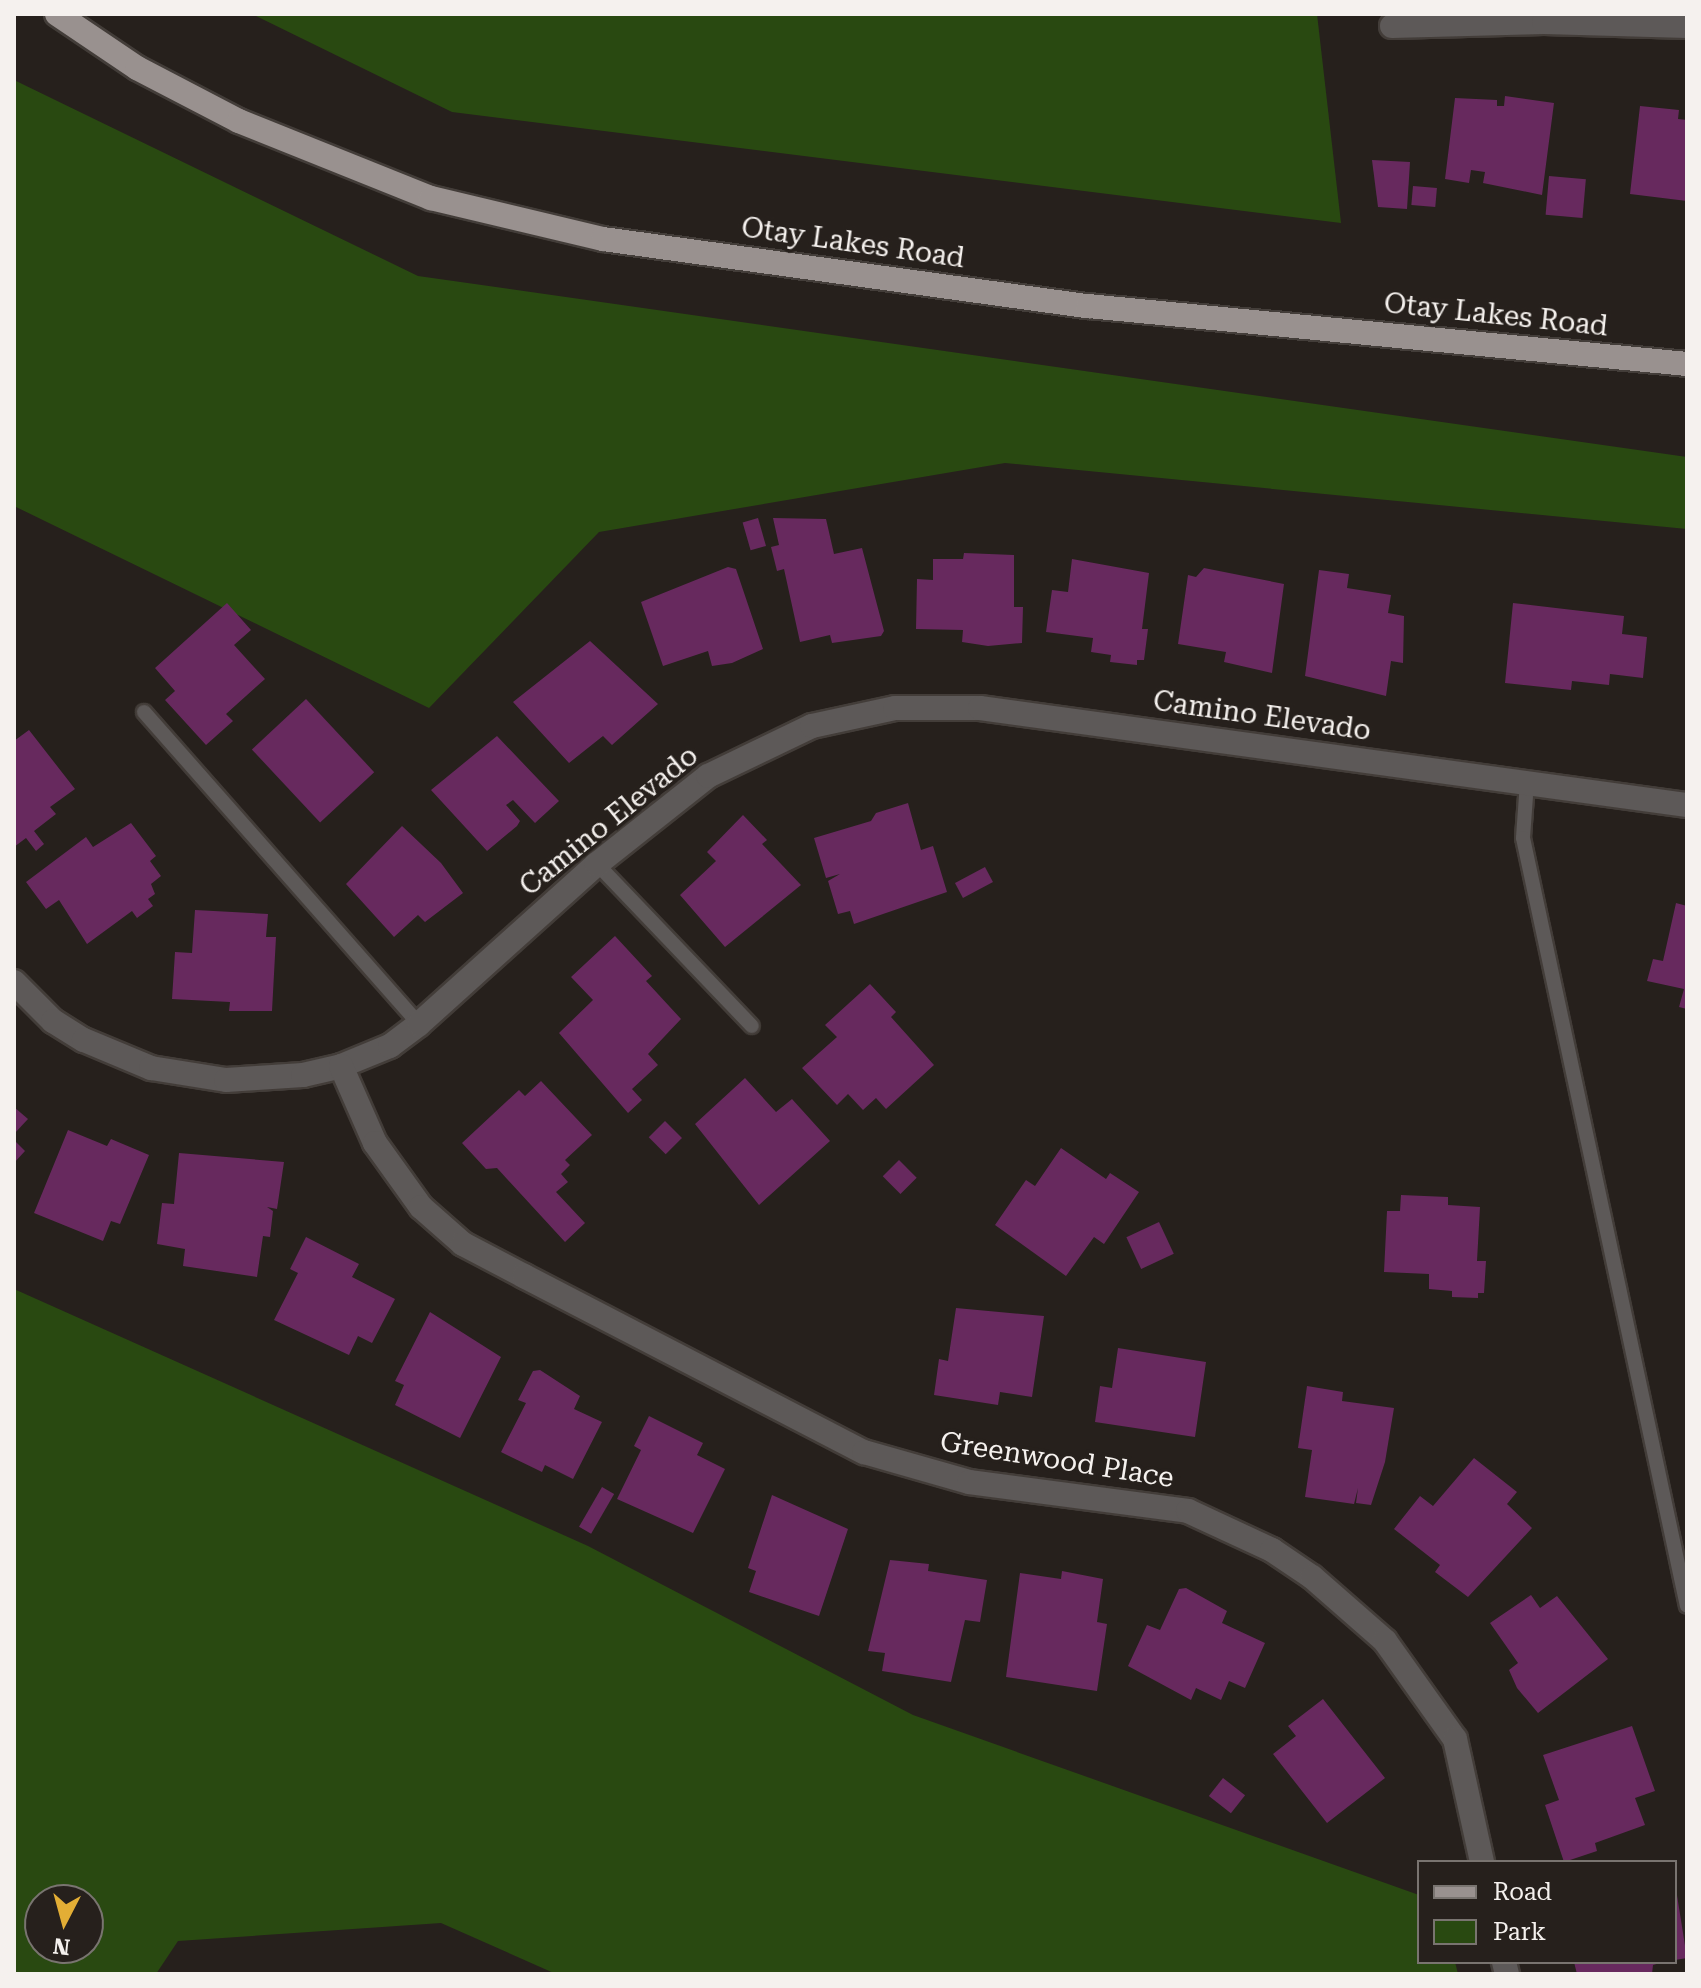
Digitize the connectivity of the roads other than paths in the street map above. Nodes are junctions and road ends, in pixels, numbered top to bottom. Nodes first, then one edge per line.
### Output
1 (57, 14) edge
2 (1392, 26) dead end
3 (1687, 26) edge
4 (1687, 364) edge
5 (144, 712) dead end
6 (1527, 782) junction
7 (1687, 805) edge
8 (597, 864) junction
9 (14, 982) edge
10 (419, 1024) junction
11 (752, 1026) dead end
12 (341, 1066) junction
13 (1687, 1606) edge
14 (1482, 1860) edge

1 - 4 main road, Otay Lakes Road
2 - 3 street
5 - 10 lane
6 - 7 street, Camino Elevado
6 - 8 street, Camino Elevado
6 - 13 lane
8 - 10 street, Camino Elevado
8 - 11 lane
9 - 12 street, Camino Elevado
10 - 12 street, Camino Elevado
12 - 14 street, Greenwood Place

